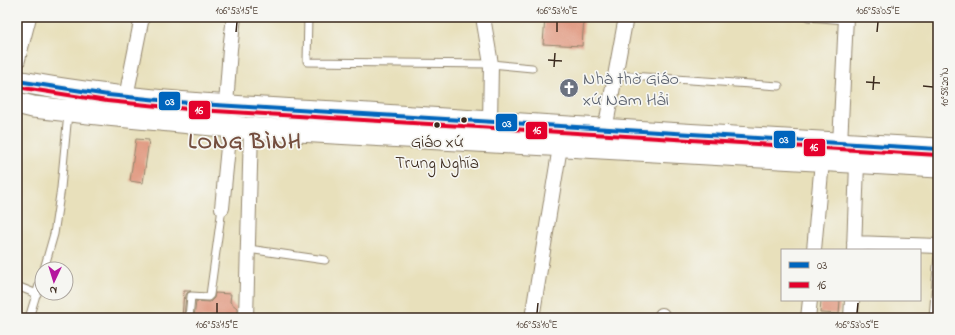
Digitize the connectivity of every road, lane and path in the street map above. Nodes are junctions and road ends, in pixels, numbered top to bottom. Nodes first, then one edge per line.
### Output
1 (29, 17) edge
2 (142, 17) edge
3 (234, 17) edge
4 (308, 17) edge
5 (483, 17) edge
6 (626, 17) edge
7 (808, 17) edge
8 (846, 18) edge
9 (17, 63) edge
10 (491, 64) junction
11 (532, 68) dead end
12 (615, 74) junction
13 (17, 81) edge
14 (779, 86) dead end
15 (126, 97) junction
16 (17, 103) edge
17 (226, 105) junction
18 (252, 106) junction
19 (68, 111) junction
20 (490, 122) junction
21 (230, 127) junction
22 (251, 129) junction
23 (605, 130) junction
24 (840, 144) junction
25 (560, 146) junction
26 (938, 149) edge
27 (822, 161) junction
28 (857, 163) junction
29 (938, 166) edge
30 (222, 208) joint
31 (854, 246) edge
32 (938, 246) edge
33 (248, 249) junction
34 (814, 249) edge
35 (938, 254) edge
36 (325, 260) dead end
37 (46, 261) edge
38 (17, 286) edge
39 (34, 293) edge
40 (35, 301) edge
41 (810, 301) edge
42 (852, 301) edge
43 (29, 318) edge
44 (189, 318) edge
45 (246, 318) edge
46 (532, 318) edge
47 (808, 318) edge
48 (851, 318) edge
49 (933, 318) edge

1 - 9 street
2 - 15 street
3 - 17 street
4 - 10 lane
5 - 10 street
6 - 12 street
7 - 8 lane
8 - 24 street
10 - 11 lane
10 - 20 street
12 - 14 lane
12 - 23 street
13 - 15 main road
15 - 17 main road
16 - 19 main road
17 - 18 main road
18 - 20 main road
18 - 22 main road
19 - 21 main road
19 - 37 lane
20 - 23 main road
21 - 22 main road
21 - 30 street
22 - 25 main road
22 - 33 street
23 - 24 main road
24 - 26 main road
25 - 27 main road
25 - 46 street
27 - 28 main road
27 - 34 street
28 - 29 main road
28 - 31 street
30 - 44 lane
31 - 32 street
33 - 36 lane
33 - 45 street
35 - 49 lane
38 - 39 lane
40 - 43 lane
41 - 47 street
42 - 48 street

